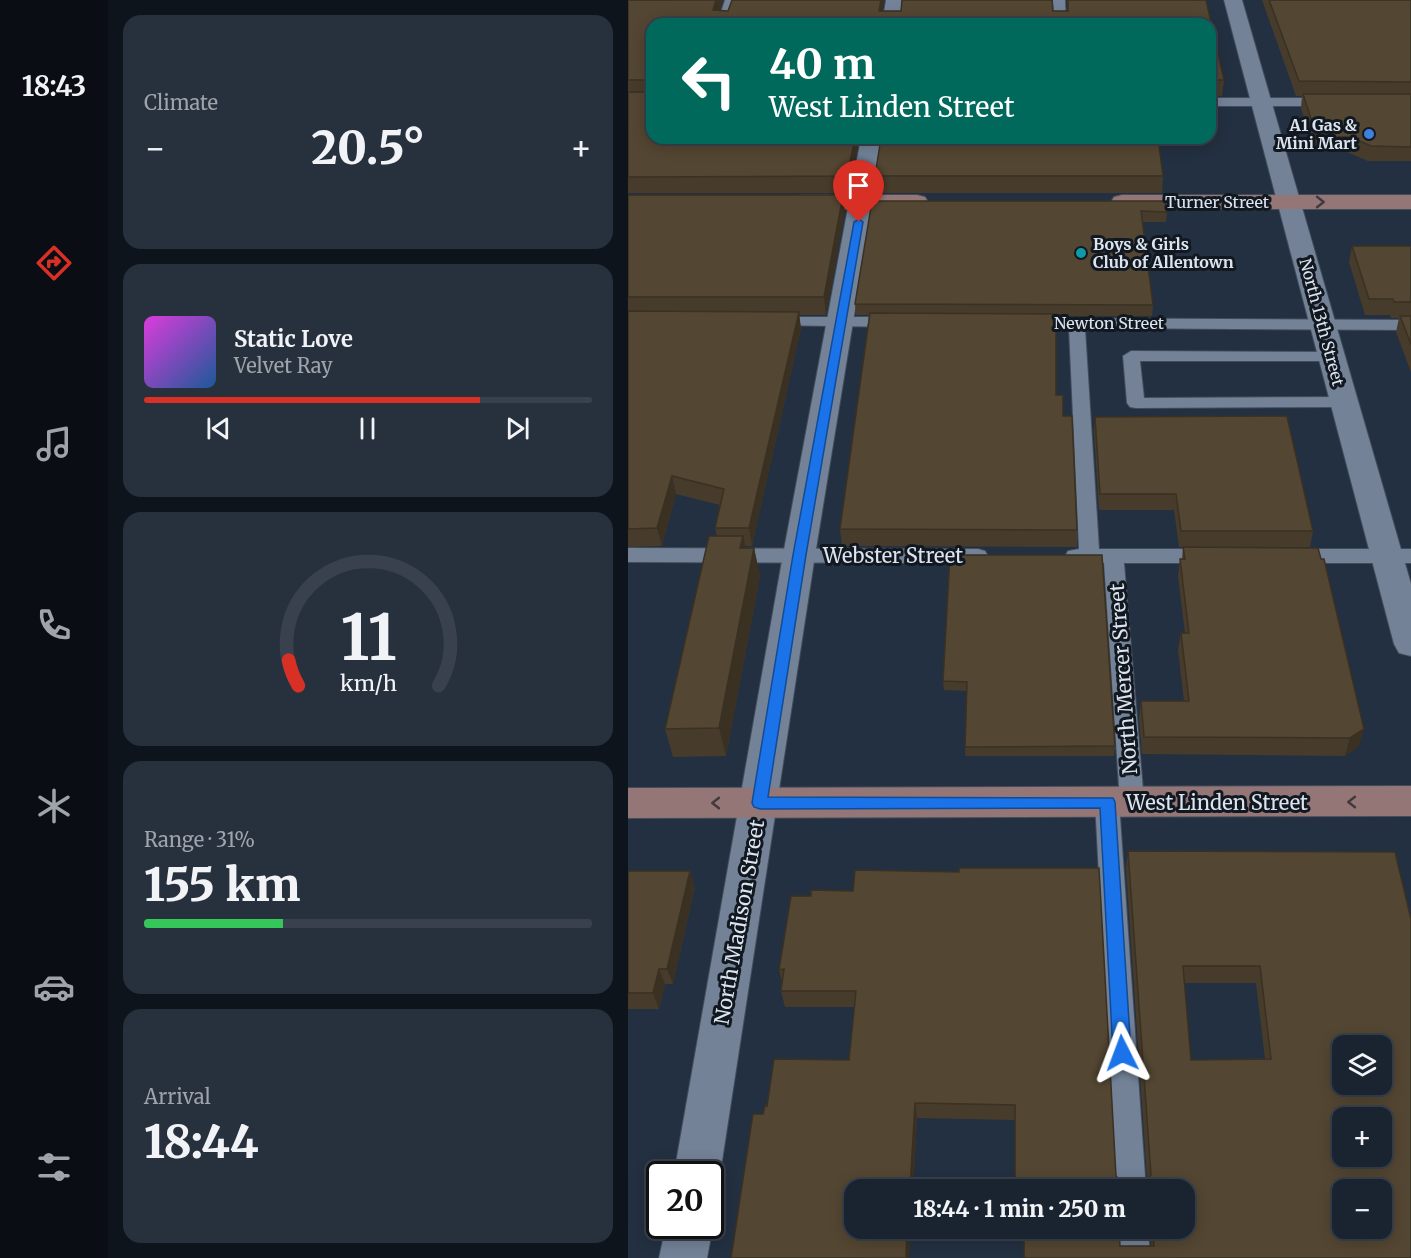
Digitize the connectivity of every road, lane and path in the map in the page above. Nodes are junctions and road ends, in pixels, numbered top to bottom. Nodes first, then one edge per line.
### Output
1 (731, 0) edge
2 (895, 0) edge
3 (1059, 0) edge
4 (1233, 0) edge
5 (725, 18) edge
6 (892, 18) edge
7 (1060, 18) edge
8 (1216, 102) edge
9 (1262, 102) junction
10 (1342, 102) edge
11 (871, 144) edge
12 (780, 202) edge
13 (862, 202) junction
14 (933, 202) edge
15 (1099, 202) edge
16 (1289, 202) junction
17 (1411, 202) edge
18 (758, 322) edge
19 (841, 322) junction
20 (912, 322) edge
21 (1007, 323) edge
22 (1077, 323) junction
23 (1323, 325) junction
24 (1411, 325) edge
25 (1332, 357) junction
26 (1344, 402) junction
27 (628, 555) edge
28 (799, 555) junction
29 (998, 556) edge
30 (1055, 556) edge
31 (1089, 556) junction
32 (1114, 556) junction
33 (1232, 556) edge
34 (1268, 556) edge
35 (1399, 556) edge
36 (1411, 644) edge
37 (1411, 801) edge
38 (1120, 802) junction
39 (628, 803) edge
40 (760, 803) junction
41 (699, 1161) edge
42 (1131, 1179) edge
43 (687, 1239) edge
44 (1134, 1239) edge
45 (683, 1258) edge
46 (1135, 1258) edge

1 - 5 lane
2 - 6 street
3 - 7 lane
4 - 9 street, North 13th Street
8 - 9 lane
9 - 10 lane
9 - 16 street, North 13th Street
11 - 13 street, North Madison Street
12 - 13 street
13 - 14 street
13 - 19 street, North Madison Street
15 - 16 street, Turner Street
16 -> 17 street, Turner Street
16 - 23 street, North 13th Street
18 - 19 lane
19 - 20 lane
19 - 28 street, North Madison Street
21 - 22 lane, Newton Street
22 - 23 lane, Newton Street
22 - 31 lane
23 - 24 lane, Newton Street
23 - 25 street, North 13th Street
25 - 26 street, North 13th Street
25 - 26 lane
26 - 35 street, North 13th Street
27 - 28 lane, Webster Street
28 - 29 lane, Webster Street
28 - 40 street, North Madison Street
30 - 31 lane
31 - 32 lane
32 - 33 lane
32 - 38 lane, North Mercer Street
34 - 35 lane
35 - 36 street, North 13th Street
37 -> 38 street, West Linden Street
38 - 40 street, West Linden Street
38 - 42 lane, North Mercer Street
40 -> 39 street, West Linden Street
40 - 41 street, North Madison Street
43 - 45 street
44 - 46 lane

